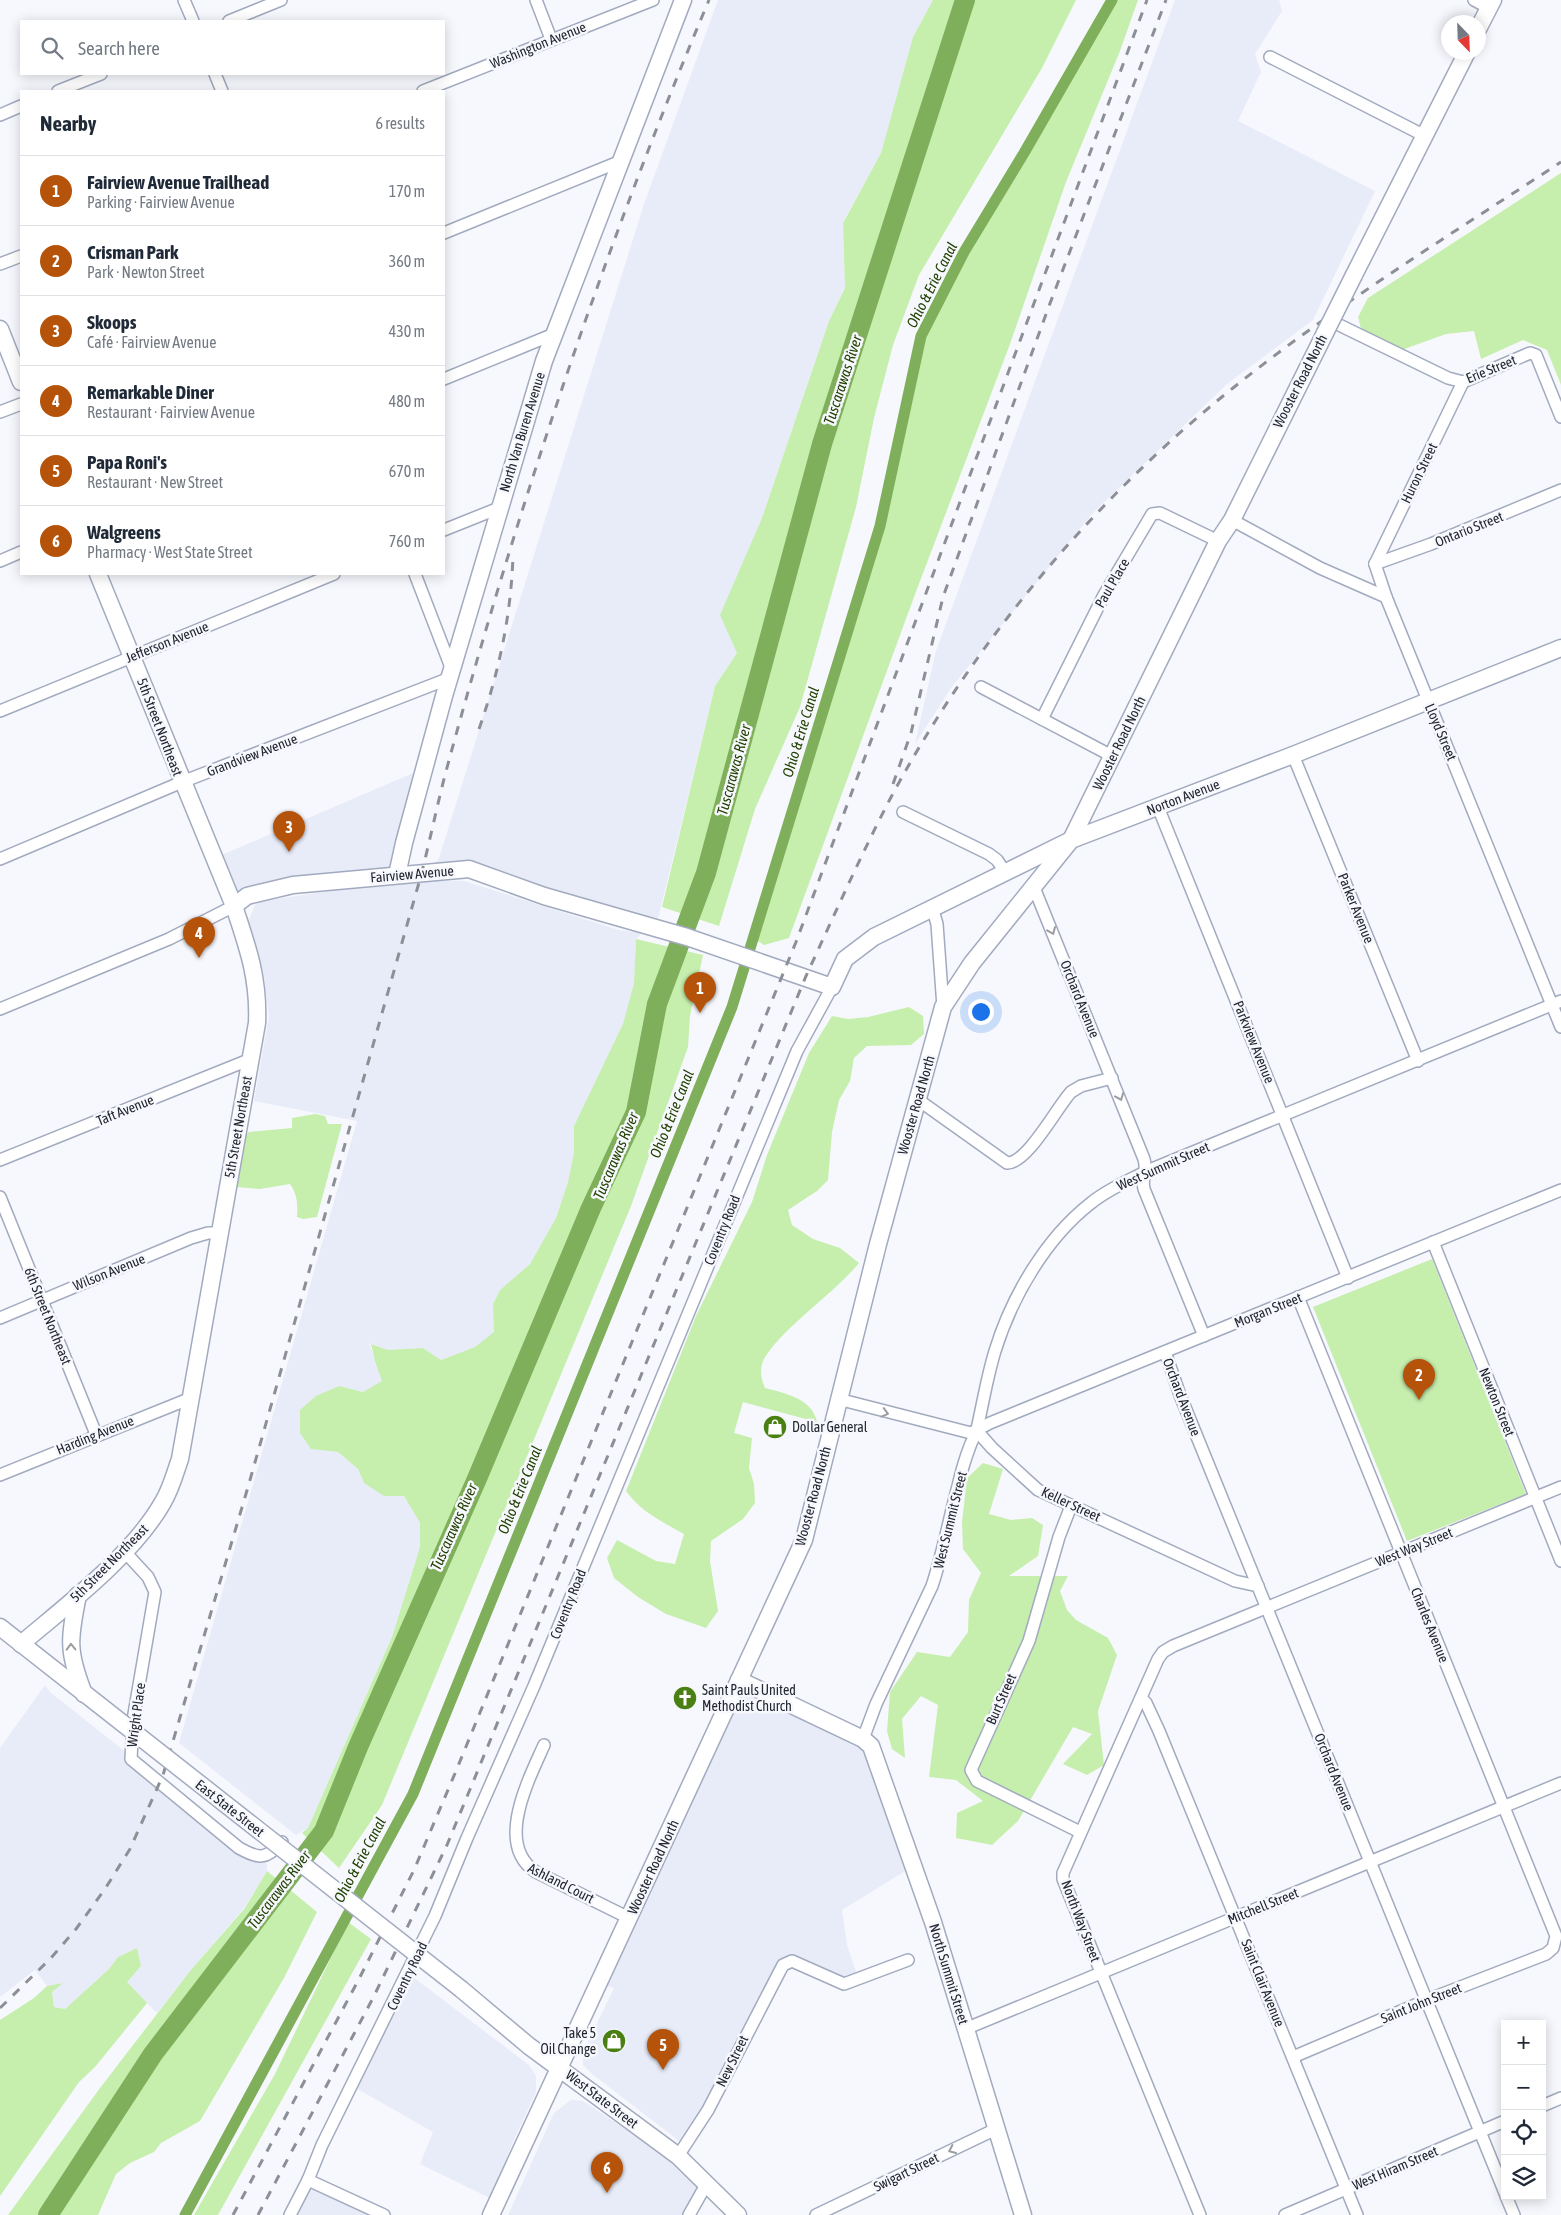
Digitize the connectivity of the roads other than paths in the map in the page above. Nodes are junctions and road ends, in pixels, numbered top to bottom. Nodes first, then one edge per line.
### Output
1 (184, 0) edge
2 (281, 0) edge
3 (536, 0) edge
4 (652, 0) edge
5 (683, 0) edge
6 (1474, 0) edge
7 (1491, 4) edge
8 (193, 20) edge
9 (231, 20) edge
10 (551, 39) junction
11 (1270, 57) dead end
12 (1463, 60) edge
13 (98, 75) edge
14 (215, 75) edge
15 (61, 90) edge
16 (222, 90) edge
17 (425, 90) edge
18 (20, 106) edge
19 (0, 115) edge
20 (1425, 136) junction
21 (621, 161) junction
22 (445, 233) edge
23 (20, 256) edge
24 (0, 264) edge
25 (1332, 326) junction
26 (0, 329) edge
27 (554, 334) junction
28 (20, 379) edge
29 (445, 379) edge
30 (1463, 382) junction
31 (20, 404) edge
32 (0, 412) edge
33 (1561, 417) edge
34 (1561, 490) edge
35 (499, 508) junction
36 (1232, 520) junction
37 (445, 530) edge
38 (1218, 541) junction
39 (20, 552) edge
40 (0, 561) edge
41 (1375, 564) junction
42 (98, 575) edge
43 (332, 575) edge
44 (415, 575) edge
45 (1386, 597) junction
46 (1561, 648) edge
47 (132, 656) junction
48 (451, 674) junction
49 (982, 687) dead end
50 (1428, 702) junction
51 (0, 711) edge
52 (1042, 719) junction
53 (1293, 755) junction
54 (1112, 756) junction
55 (182, 782) junction
56 (1158, 807) junction
57 (903, 812) dead end
58 (1071, 840) junction
59 (0, 859) edge
60 (1006, 872) junction
61 (397, 875) junction
62 (1033, 886) junction
63 (234, 906) junction
64 (932, 907) junction
65 (832, 987) junction
66 (1556, 1002) edge
67 (943, 1008) junction
68 (0, 1009) edge
69 (1561, 1027) edge
70 (251, 1059) junction
71 (1418, 1061) junction
72 (1112, 1078) junction
73 (917, 1099) junction
74 (1283, 1114) junction
75 (0, 1160) edge
76 (1147, 1171) junction
77 (1561, 1190) edge
78 (0, 1197) edge
79 (220, 1233) junction
80 (1433, 1242) junction
81 (1348, 1278) junction
82 (1298, 1297) junction
83 (42, 1300) junction
84 (0, 1318) edge
85 (1204, 1336) junction
86 (1165, 1352) junction
87 (191, 1398) junction
88 (838, 1399) junction
89 (977, 1431) junction
90 (96, 1434) junction
91 (0, 1474) edge
92 (1561, 1487) edge
93 (1535, 1498) junction
94 (1071, 1506) junction
95 (125, 1552) junction
96 (1401, 1552) junction
97 (1561, 1561) edge
98 (1258, 1586) junction
99 (78, 1595) junction
100 (1267, 1608) junction
101 (0, 1627) edge
102 (21, 1644) junction
103 (739, 1680) junction
104 (84, 1694) junction
105 (1142, 1699) junction
106 (863, 1739) junction
107 (544, 1745) dead end
108 (1561, 1783) edge
109 (1504, 1807) junction
110 (1080, 1832) junction
111 (282, 1842) dead end
112 (1371, 1862) junction
113 (1236, 1917) junction
114 (629, 1918) junction
115 (1549, 1951) joint
116 (908, 1960) dead end
117 (1100, 1972) junction
118 (460, 1989) joint
119 (1427, 2000) junction
120 (965, 2028) junction
121 (1293, 2057) junction
122 (560, 2066) junction
123 (1561, 2098) edge
124 (1546, 2104) edge
125 (1501, 2123) edge
126 (996, 2129) junction
127 (1480, 2132) junction
128 (678, 2156) junction
129 (308, 2180) junction
130 (707, 2183) junction
131 (1501, 2183) edge
132 (1346, 2189) junction
133 (1508, 2200) edge
134 (290, 2215) edge
135 (384, 2215) edge
136 (491, 2215) edge
137 (689, 2215) edge
138 (738, 2215) edge
139 (816, 2215) edge
140 (1023, 2215) edge
141 (1200, 2215) edge
142 (1285, 2215) edge
143 (1357, 2215) edge
144 (1514, 2215) edge

1 - 8 street
2 - 9 street
3 - 10 street
4 - 10 street, Washington Avenue
5 - 21 main road, North Van Buren Avenue
6 - 7 street
10 - 17 street, Washington Avenue
11 - 20 street
12 - 20 main road, Wooster Road North
13 - 15 street
14 - 16 street
18 - 19 street
20 - 25 main road, Wooster Road North, bridge
21 - 22 street
21 - 27 main road, North Van Buren Avenue
23 - 24 street
25 - 30 street, Erie Street
25 - 36 main road, Wooster Road North
26 - 28 main road
27 - 29 street
27 - 35 main road, North Van Buren Avenue
30 - 33 street, Erie Street
30 - 41 street, Huron Street
31 - 32 street
34 - 41 street, Ontario Street
35 - 37 street
35 - 48 main road, North Van Buren Avenue
36 - 38 main road, Wooster Road North
36 - 45 street
38 - 52 street, Paul Place
38 - 54 main road, Wooster Road North
39 - 40 street
41 - 45 street, Lloyd Street
42 - 47 main road, 5th Street Northeast
43 - 47 street, Jefferson Avenue
44 - 48 street
45 - 50 street, Lloyd Street
46 - 50 main road, Norton Avenue
47 - 51 street, Jefferson Avenue
47 - 55 main road, 5th Street Northeast
48 - 55 street, Grandview Avenue
48 - 61 main road, North Van Buren Avenue
49 - 52 street
50 - 53 main road, Norton Avenue
50 - 66 street, Lloyd Street
52 - 54 street
53 - 56 main road, Norton Avenue
53 - 71 street, Parker Avenue
54 - 58 main road, Wooster Road North
55 - 59 street, Grandview Avenue
55 - 63 main road, 5th Street Northeast
56 - 58 main road, Norton Avenue
56 - 74 street, Parkview Avenue
57 - 60 street
58 - 60 main road, Norton Avenue
58 - 62 main road, Wooster Road North
60 - 64 main road, Norton Avenue
61 - 63 main road, Fairview Avenue
61 - 65 main road, Fairview Avenue
62 - 67 main road, Wooster Road North
62 -> 72 street, Orchard Avenue
63 - 68 street, Fairview Avenue
63 - 70 main road, 5th Street Northeast
64 - 65 main road, Norton Avenue
64 - 67 street
65 - 129 street, Coventry Road
66 - 69 street, Lloyd Street
66 - 71 street, West Summit Street
67 - 73 main road, Wooster Road North
70 - 75 street, Taft Avenue
70 - 79 main road, 5th Street Northeast
71 - 74 street, West Summit Street
72 - 73 street
72 -> 76 street, Orchard Avenue
73 - 88 main road, Wooster Road North
74 - 76 street, West Summit Street
74 - 81 street, Parkview Avenue
76 - 85 street, Orchard Avenue
76 - 89 street, West Summit Street
77 - 80 street, Morgan Street
78 - 83 street, 6th Street Northeast
79 - 83 street, Wilson Avenue
79 - 87 main road, 5th Street Northeast
80 - 81 street, Morgan Street
80 - 93 street, Newton Street
81 - 82 street, Morgan Street
82 - 85 street, Morgan Street
82 - 96 street, Charles Avenue
83 - 84 street, Wilson Avenue
83 - 90 street, 6th Street Northeast
85 - 86 street, Morgan Street
86 - 89 street, Morgan Street
86 - 98 street, Orchard Avenue
87 - 90 street, Harding Avenue
87 - 95 main road, 5th Street Northeast
88 -> 89 street
88 - 103 main road, Wooster Road North
89 - 94 street, Keller Street
89 - 106 street, West Summit Street
90 - 91 street, Harding Avenue
92 - 93 street, West Way Street
93 - 96 street, West Way Street
93 - 97 street, Newton Street
94 - 98 street, Keller Street
94 - 110 street, Burt Street
95 - 99 main road, 5th Street Northeast
95 - 111 street, Wright Place
96 - 100 street, West Way Street
96 - 109 street, Charles Avenue
98 - 100 street, Orchard Avenue
99 - 102 main road, 5th Street Northeast
104 -> 99 main road
100 - 105 street, North Way Street
100 - 112 street, Orchard Avenue
101 - 102 main road, East State Street
102 - 104 main road, East State Street
103 - 106 main road
103 - 114 main road, Wooster Road North
104 - 118 main road, East State Street, bridge
105 - 110 street, North Way Street
105 - 113 street, Saint Clair Avenue
106 - 120 main road, North Summit Street
107 - 114 street, Ashland Court
108 - 109 street, Mitchell Street
109 - 112 street, Mitchell Street
109 - 115 street, Charles Avenue
110 - 117 street, North Way Street
112 - 113 street, Mitchell Street
112 - 119 street, Orchard Avenue
113 - 117 street, Mitchell Street
113 - 121 street, Saint Clair Avenue
114 - 122 main road, Wooster Road North
115 - 119 street, Saint John Street
116 - 128 street, New Street
117 - 120 street, Mitchell Street
117 - 141 street, North Way Street
118 - 122 main road, West State Street
119 - 121 street, Saint John Street
119 - 127 street, Orchard Avenue
120 - 126 main road, North Summit Street
121 - 132 street, Saint Clair Avenue
122 - 128 main road, West State Street
122 - 136 main road, Wooster Road North
123 - 124 street
125 - 127 street, West Hiram Street
126 -> 139 street, Swigart Street
126 - 140 main road, North Summit Street
127 - 131 street, Orchard Avenue
127 - 132 street, West Hiram Street
128 - 130 main road, West State Street
129 - 134 street, Coventry Road
129 - 135 street
130 - 137 street
130 - 138 main road, West State Street
132 - 142 street, West Hiram Street
132 - 143 street, Saint Clair Avenue
133 - 144 street

